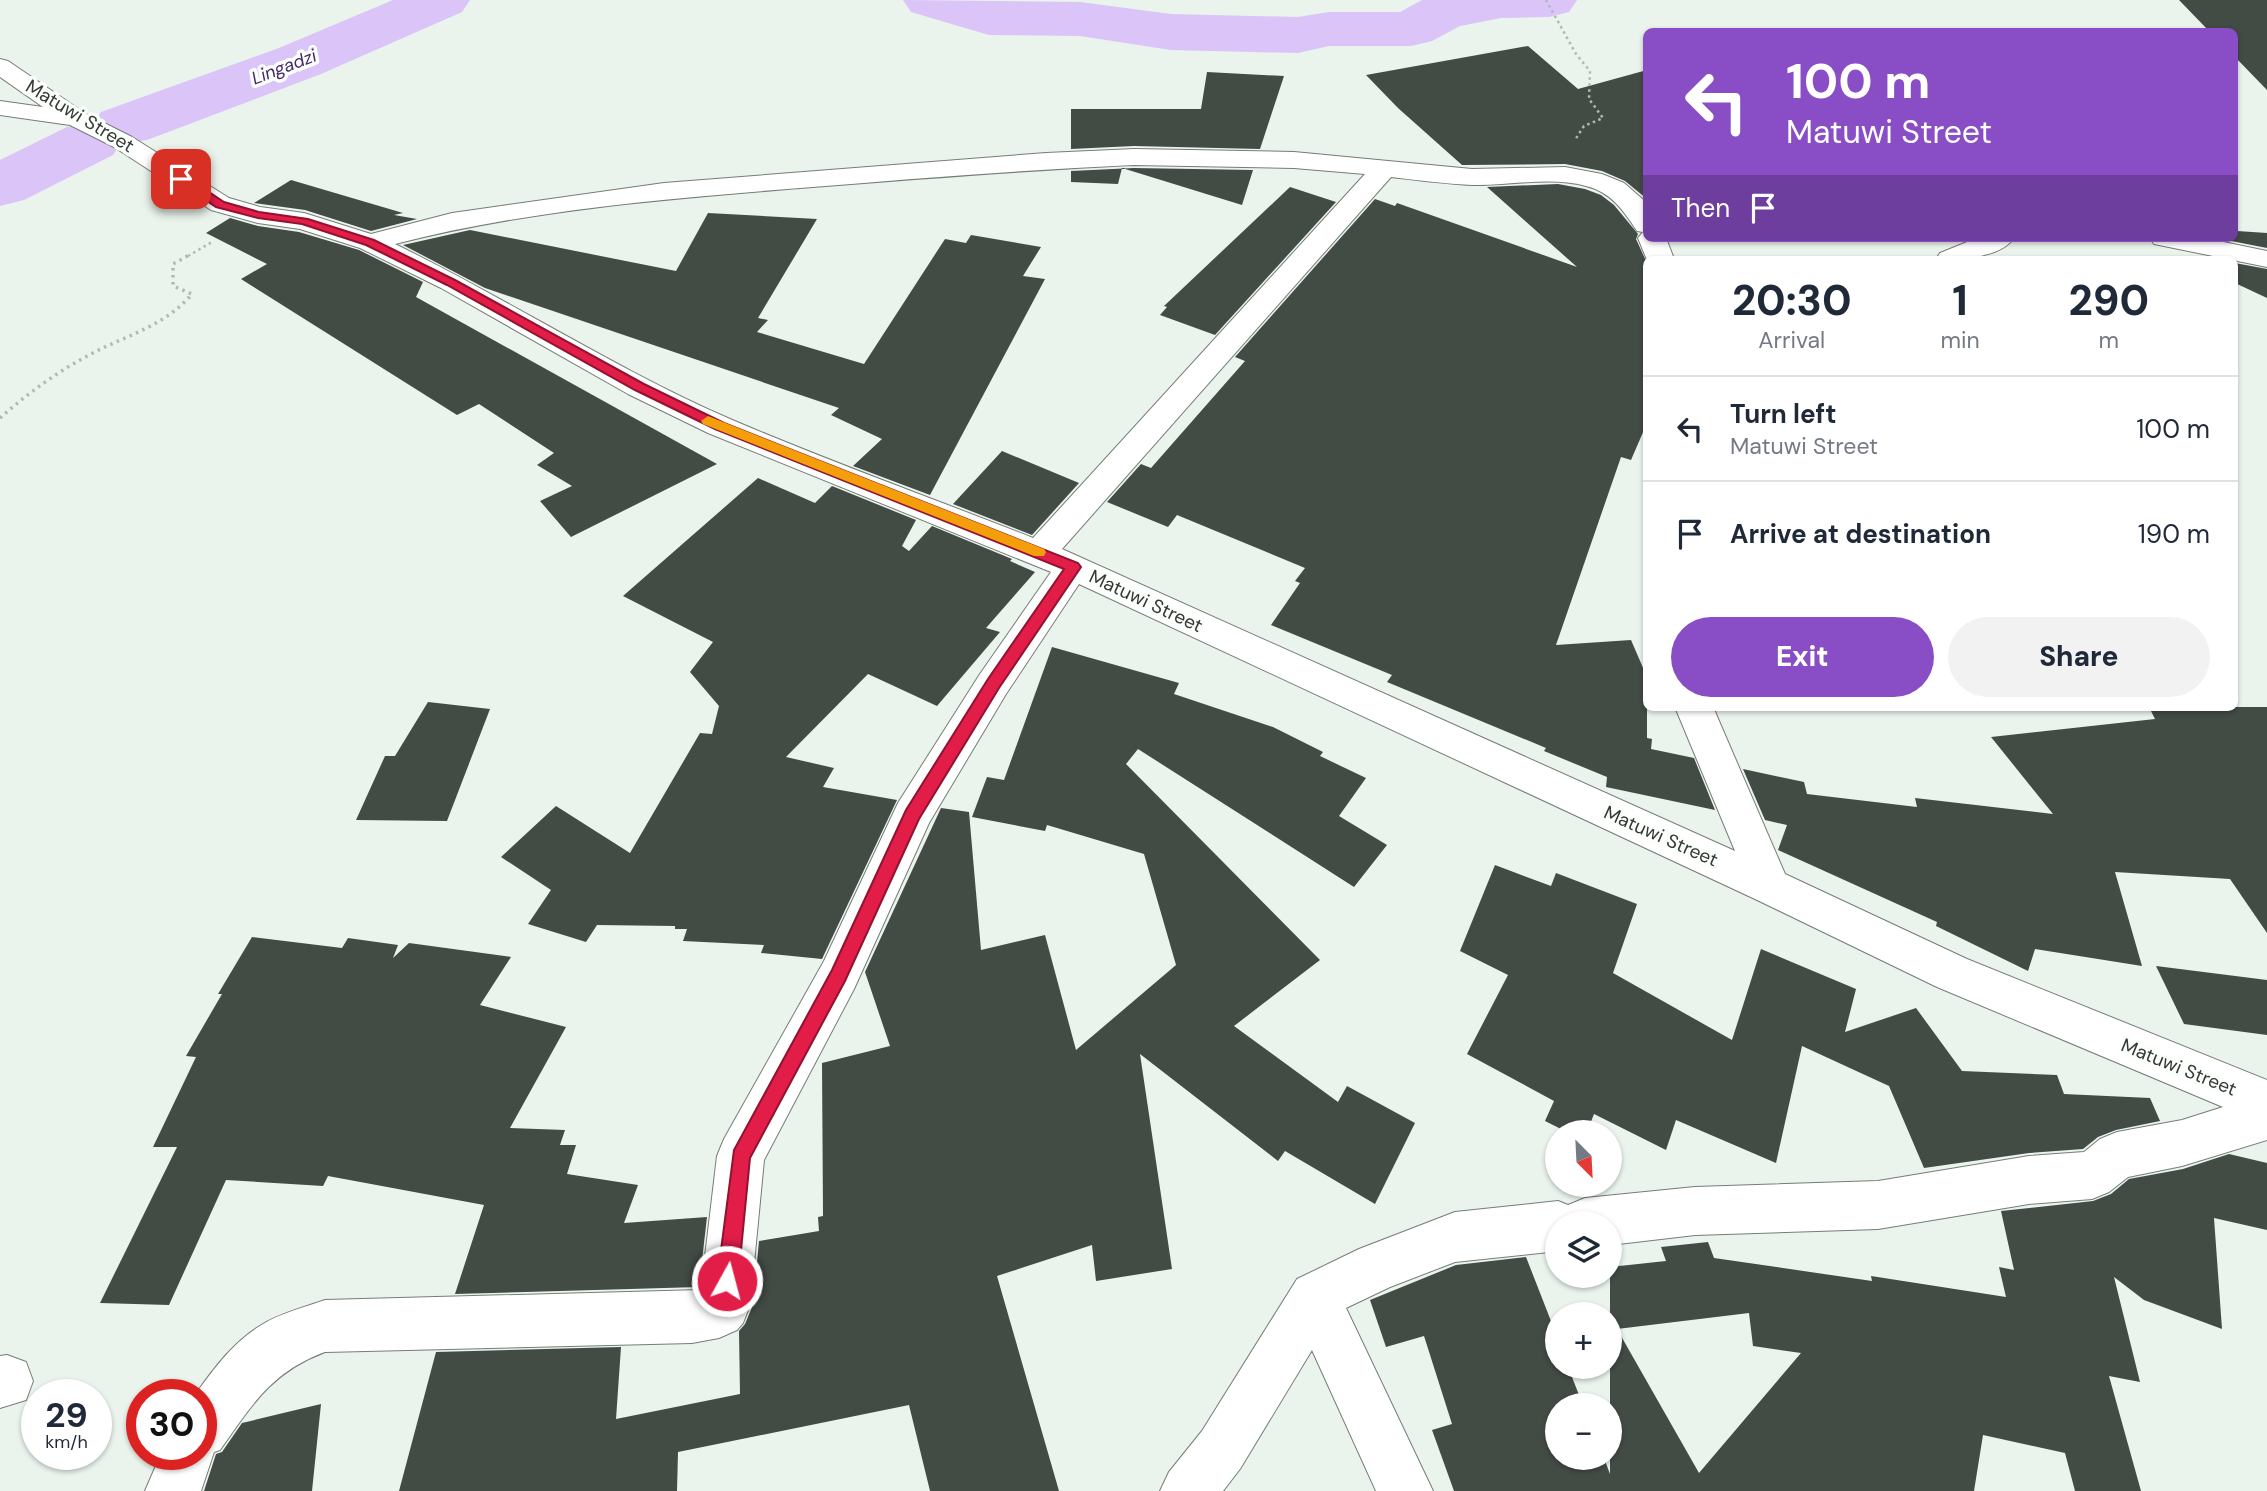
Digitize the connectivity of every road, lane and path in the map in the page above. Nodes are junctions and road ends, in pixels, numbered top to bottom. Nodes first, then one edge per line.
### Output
1 (1546, 0) edge
2 (0, 66) edge
3 (0, 108) edge
4 (77, 119) junction
5 (1385, 168) junction
6 (1592, 178) junction
7 (258, 215) junction
8 (1643, 219) edge
9 (370, 242) junction
10 (1988, 242) edge
11 (2184, 242) edge
12 (1964, 250) edge
13 (2267, 259) edge
14 (0, 418) edge
15 (1056, 560) junction
16 (1696, 711) edge
17 (1770, 886) junction
18 (2267, 1103) edge
19 (2267, 1117) edge
20 (1622, 1219) edge
21 (1545, 1227) edge
22 (1315, 1297) junction
23 (217, 1409) edge
24 (182, 1470) edge
25 (173, 1491) edge
26 (1188, 1491) edge
27 (1405, 1491) edge

1 - 6 path
2 - 4 street, Matuwi Street
3 - 4 street
4 - 7 street, Matuwi Street
5 - 6 street
5 - 9 street
5 - 15 street
6 - 8 street
7 - 9 street, Matuwi Street
7 - 14 path
9 - 15 street, Matuwi Street
10 - 12 street
11 - 13 street
15 - 17 street, Matuwi Street
15 - 23 street
16 - 17 street
17 - 18 street, Matuwi Street
19 - 20 street
21 - 22 street
22 - 26 street
22 - 27 street
24 - 25 street

